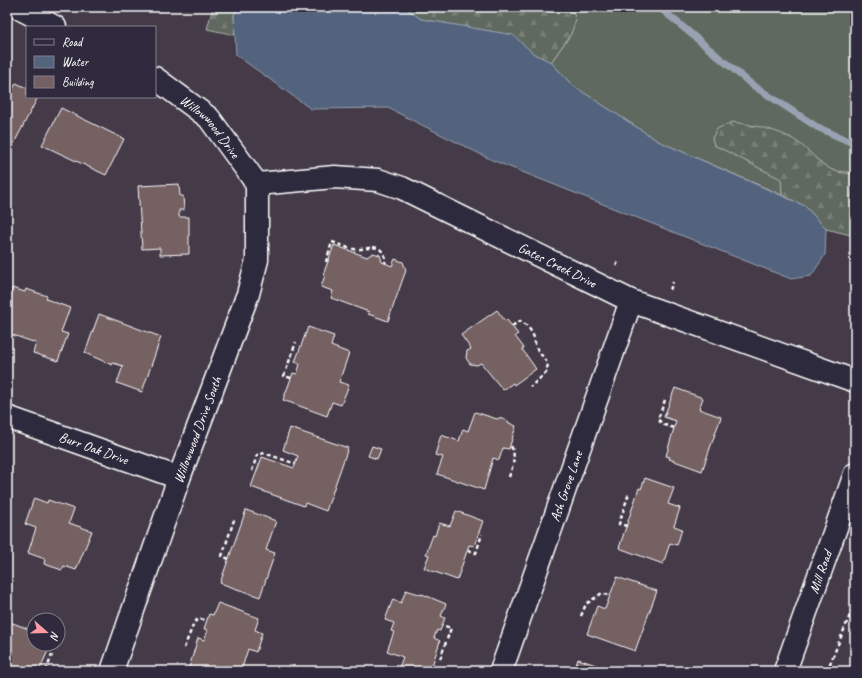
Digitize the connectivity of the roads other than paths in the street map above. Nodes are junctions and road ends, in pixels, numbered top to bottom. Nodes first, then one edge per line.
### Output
1 (17, 7) edge
2 (53, 26) edge
3 (156, 79) edge
4 (256, 184) junction
5 (631, 301) junction
6 (855, 381) edge
7 (7, 417) edge
8 (855, 474) edge
9 (180, 478) junction
10 (112, 671) edge
11 (501, 671) edge
12 (785, 671) edge

1 - 2 street
3 - 4 street, Willowwood Drive
4 - 5 street, Gates Creek Drive
4 - 9 street, Willowwood Drive South
5 - 6 street, Gates Creek Drive
5 - 11 street, Ash Grove Lane
7 - 9 street, Burr Oak Drive
8 - 12 street, Mill Road
9 - 10 street, Willowwood Drive South

